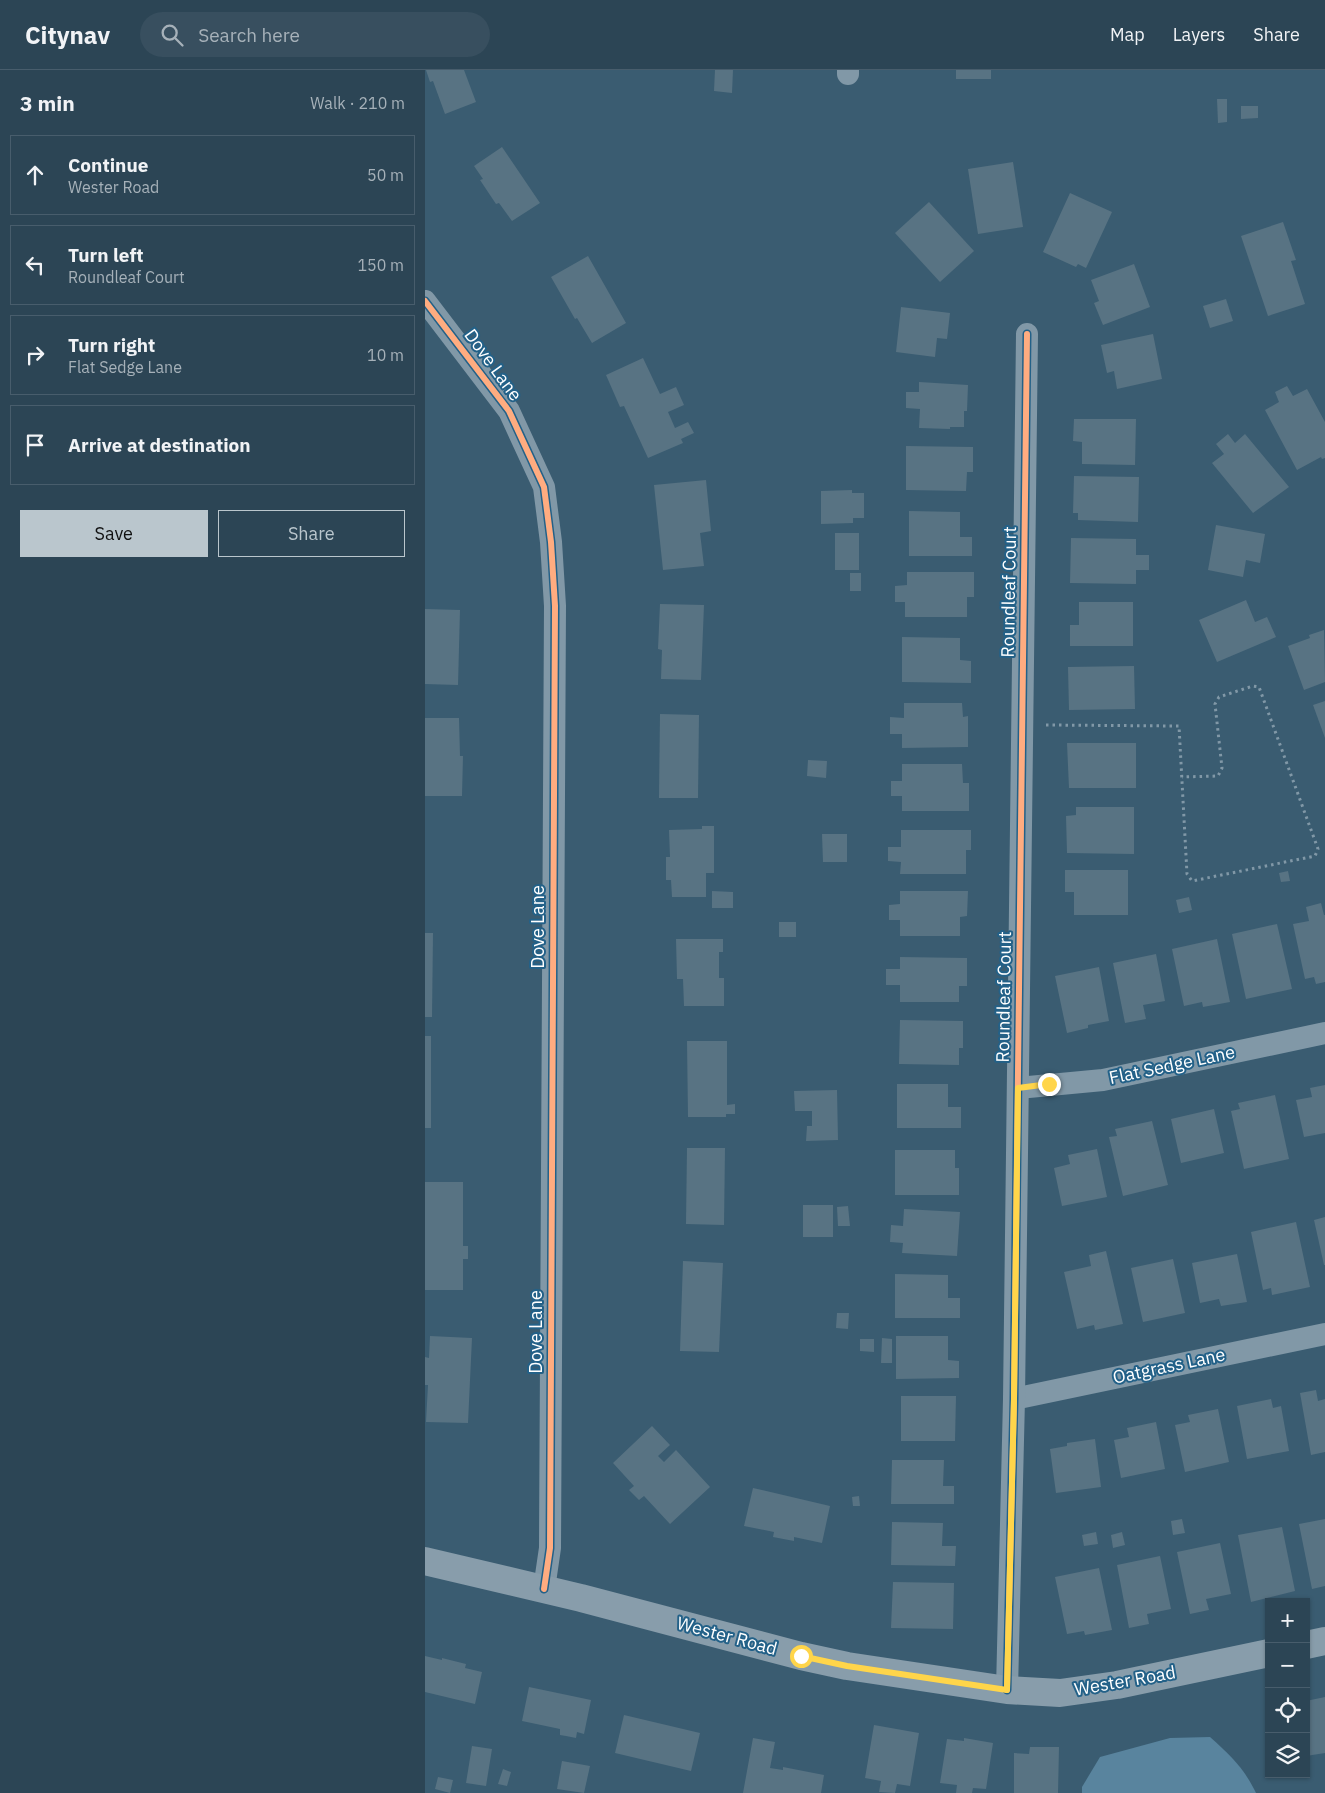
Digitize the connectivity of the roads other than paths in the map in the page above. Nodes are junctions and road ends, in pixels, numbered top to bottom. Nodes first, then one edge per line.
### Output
1 (425, 301) edge
2 (1027, 334) dead end
3 (1325, 1033) edge
4 (1018, 1088) junction
5 (1325, 1334) edge
6 (1014, 1399) junction
7 (425, 1560) edge
8 (544, 1589) junction
9 (1325, 1641) edge
10 (1310, 1644) edge
11 (1265, 1654) edge
12 (1007, 1690) junction

1 - 8 street, Dove Lane
2 - 4 street, Roundleaf Court
3 - 4 street, Flat Sedge Lane
4 - 6 street, Roundleaf Court
5 - 6 street, Oatgrass Lane
6 - 12 street, Roundleaf Court
7 - 8 street, Wester Road
8 - 12 street, Wester Road
9 - 10 street
11 - 12 street, Wester Road

